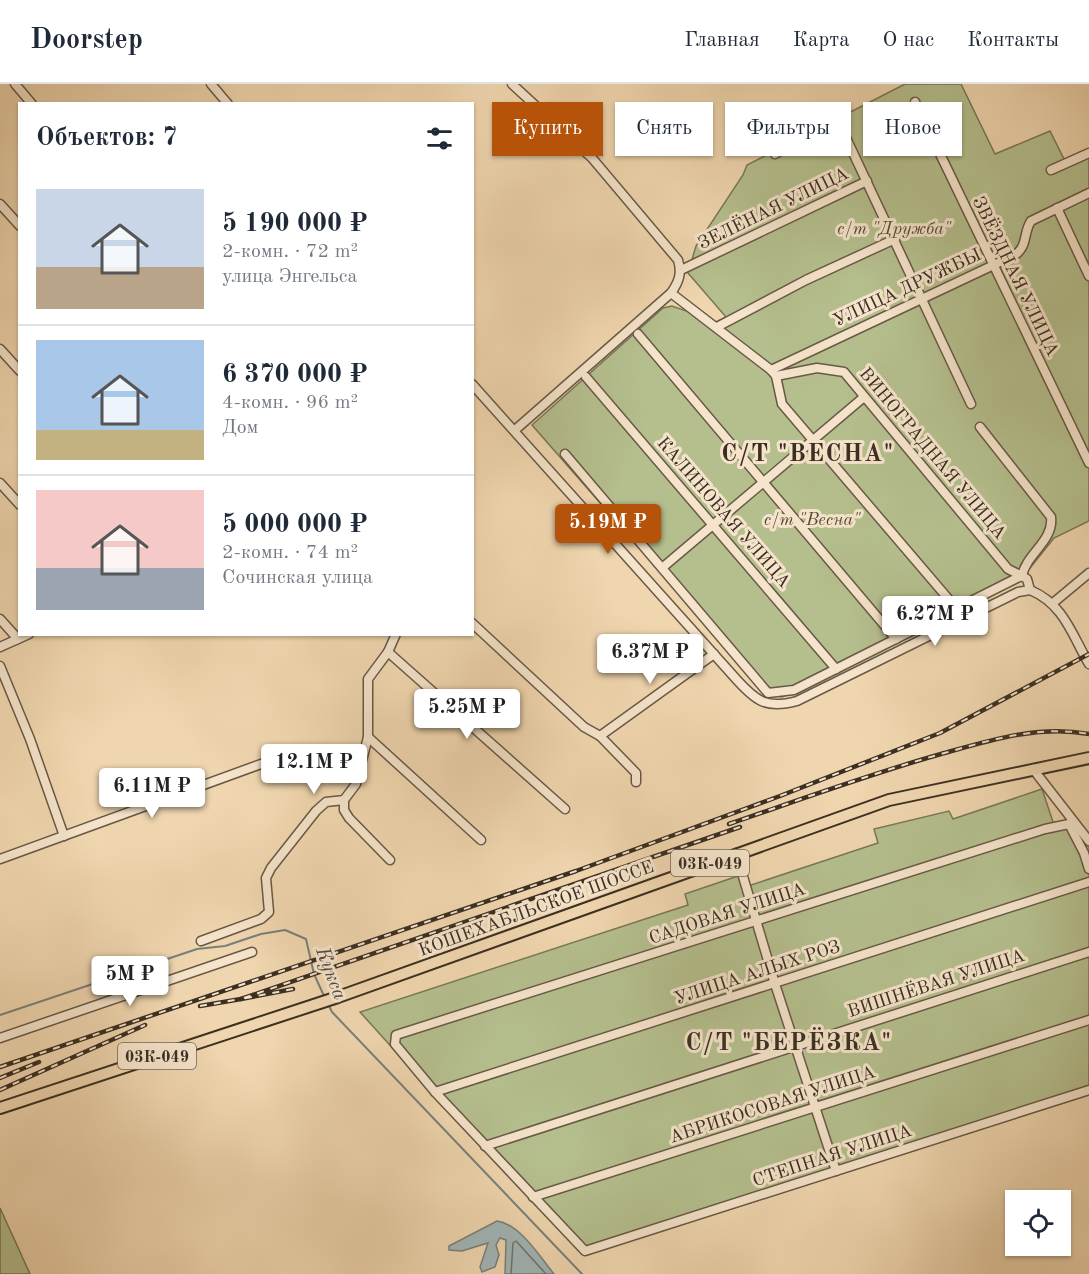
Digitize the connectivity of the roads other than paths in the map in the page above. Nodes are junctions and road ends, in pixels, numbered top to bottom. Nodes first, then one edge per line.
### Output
1 (15, 84) edge
2 (211, 84) edge
3 (512, 84) edge
4 (30, 102) edge
5 (226, 102) edge
6 (851, 148) edge
7 (1089, 153) edge
8 (941, 156) edge
9 (1051, 170) dead end
10 (867, 181) junction
11 (1089, 193) edge
12 (0, 204) edge
13 (1057, 208) junction
14 (18, 224) edge
15 (895, 239) junction
16 (992, 265) junction
17 (681, 270) junction
18 (1089, 276) edge
19 (670, 293) junction
20 (922, 298) junction
21 (717, 327) junction
22 (638, 333) dead end
23 (0, 350) edge
24 (18, 369) edge
25 (774, 373) junction
26 (586, 377) dead end
27 (474, 386) edge
28 (864, 397) junction
29 (971, 404) dead end
30 (981, 428) dead end
31 (514, 430) junction
32 (812, 440) junction
33 (565, 454) dead end
34 (1089, 462) edge
35 (765, 482) junction
36 (0, 483) edge
37 (18, 503) edge
38 (713, 526) junction
39 (662, 568) junction
40 (1089, 573) edge
41 (1022, 576) junction
42 (1030, 590) junction
43 (1053, 603) junction
44 (957, 609) junction
45 (0, 619) edge
46 (474, 625) edge
47 (25, 636) edge
48 (395, 636) edge
49 (18, 639) junction
50 (896, 639) junction
51 (0, 646) edge
52 (387, 652) junction
53 (714, 654) junction
54 (1089, 664) edge
55 (0, 666) edge
56 (836, 669) junction
57 (368, 736) junction
58 (600, 736) junction
59 (294, 752) dead end
60 (1089, 758) edge
61 (1033, 769) junction
62 (636, 782) dead end
63 (344, 800) junction
64 (565, 809) dead end
65 (1070, 822) junction
66 (64, 836) junction
67 (481, 840) dead end
68 (1089, 841) edge
69 (736, 853) junction
70 (0, 858) edge
71 (390, 860) dead end
72 (1089, 869) edge
73 (1089, 882) edge
74 (755, 922) junction
75 (201, 941) dead end
76 (252, 952) dead end
77 (1089, 952) edge
78 (775, 984) junction
79 (1089, 1020) edge
80 (0, 1038) edge
81 (794, 1046) junction
82 (1089, 1090) edge
83 (435, 1092) junction
84 (0, 1108) edge
85 (814, 1108) junction
86 (485, 1146) junction
87 (836, 1171) junction
88 (533, 1197) junction

1 - 4 street
2 - 5 street
3 - 17 street
6 - 10 street
7 - 9 street
8 - 16 street, ЗВЁЗДНАЯ УЛИЦА
10 - 15 street
10 - 17 street, ЗЕЛЁНАЯ УЛИЦА
11 - 13 street, УЛИЦА ДРУЖБЫ
12 - 14 street
13 - 16 street, УЛИЦА ДРУЖБЫ
13 - 18 street
15 - 20 street
15 - 21 street
16 - 20 street, УЛИЦА ДРУЖБЫ
16 - 34 street, ЗВЁЗДНАЯ УЛИЦА
17 - 19 street
19 - 21 street
19 - 31 street
20 - 25 street, УЛИЦА ДРУЖБЫ
20 - 29 street
21 - 25 street
22 - 35 street
23 - 24 street
25 - 28 street, ВИНОГРАДНАЯ УЛИЦА
25 - 32 street
26 - 38 street, КАЛИНОВАЯ УЛИЦА
27 - 31 street
28 - 32 street
28 - 41 street, ВИНОГРАДНАЯ УЛИЦА
30 - 41 street
31 - 53 street
32 - 35 street
32 - 44 street
33 - 39 street
35 - 38 street
35 - 50 street
36 - 37 street
38 - 39 street
38 - 56 street, КАЛИНОВАЯ УЛИЦА
39 - 56 street
40 - 43 street
41 - 42 street
41 - 44 street
42 - 43 street
42 - 53 street
43 - 54 street
44 - 50 street
45 - 49 street
46 - 58 street
47 - 49 street
48 - 52 street
49 - 51 street
50 - 56 street
52 - 57 street
52 - 64 street
53 - 58 street
55 - 66 street
57 - 63 street
57 - 67 street
58 - 62 street
59 - 66 street
60 - 61 main road, КОШЕХАБЛЬСКОЕ ШОССЕ / 03К-049
61 - 65 street
61 - 69 main road, КОШЕХАБЛЬСКОЕ ШОССЕ / 03К-049
63 - 71 street
63 - 75 street
65 - 68 street
65 - 72 street
65 - 74 street, САДОВАЯ УЛИЦА
66 - 70 street
69 - 74 street
69 - 84 main road, КОШЕХАБЛЬСКОЕ ШОССЕ / 03К-049
73 - 78 street, УЛИЦА АЛЫХ РОЗ
74 - 78 street
74 - 83 street, САДОВАЯ УЛИЦА
76 - 80 street
77 - 81 street, ВИШНЁВАЯ УЛИЦА
78 - 81 street
78 - 83 street, УЛИЦА АЛЫХ РОЗ
79 - 85 street, АБРИКОСОВАЯ УЛИЦА
81 - 85 street
81 - 86 street, ВИШНЁВАЯ УЛИЦА
82 - 87 street, СТЕПНАЯ УЛИЦА
83 - 86 street
85 - 87 street
85 - 88 street, АБРИКОСОВАЯ УЛИЦА
86 - 88 street
87 - 88 street, СТЕПНАЯ УЛИЦА

